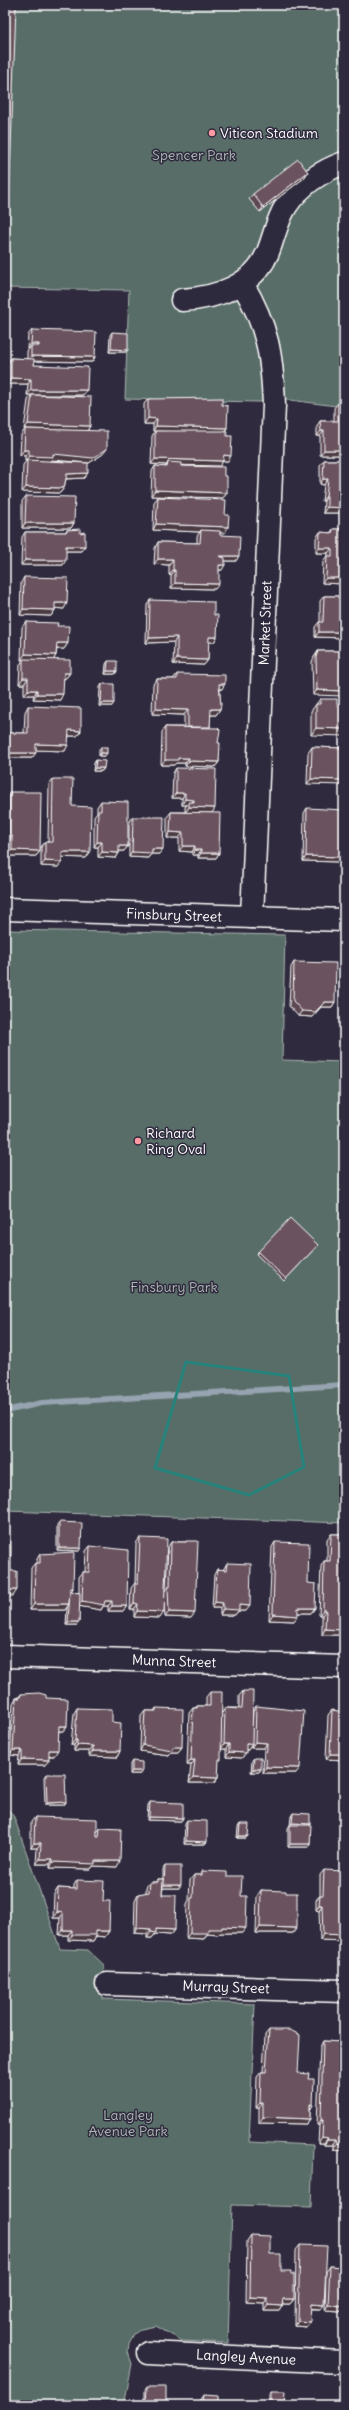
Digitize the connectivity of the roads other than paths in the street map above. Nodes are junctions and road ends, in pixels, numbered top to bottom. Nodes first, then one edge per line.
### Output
1 (344, 164) edge
2 (242, 283) junction
3 (182, 300) dead end
4 (5, 909) edge
5 (252, 917) junction
6 (344, 920) edge
7 (5, 1656) edge
8 (344, 1666) edge
9 (107, 1984) dead end
10 (344, 1991) edge
11 (148, 2353) dead end
12 (344, 2362) edge

1 - 2 street
2 - 3 street
2 - 5 street, Market Street
4 - 5 street, Finsbury Street
5 - 6 street, Finsbury Street
7 - 8 street, Munna Street
9 - 10 street, Murray Street
11 - 12 street, Langley Avenue

